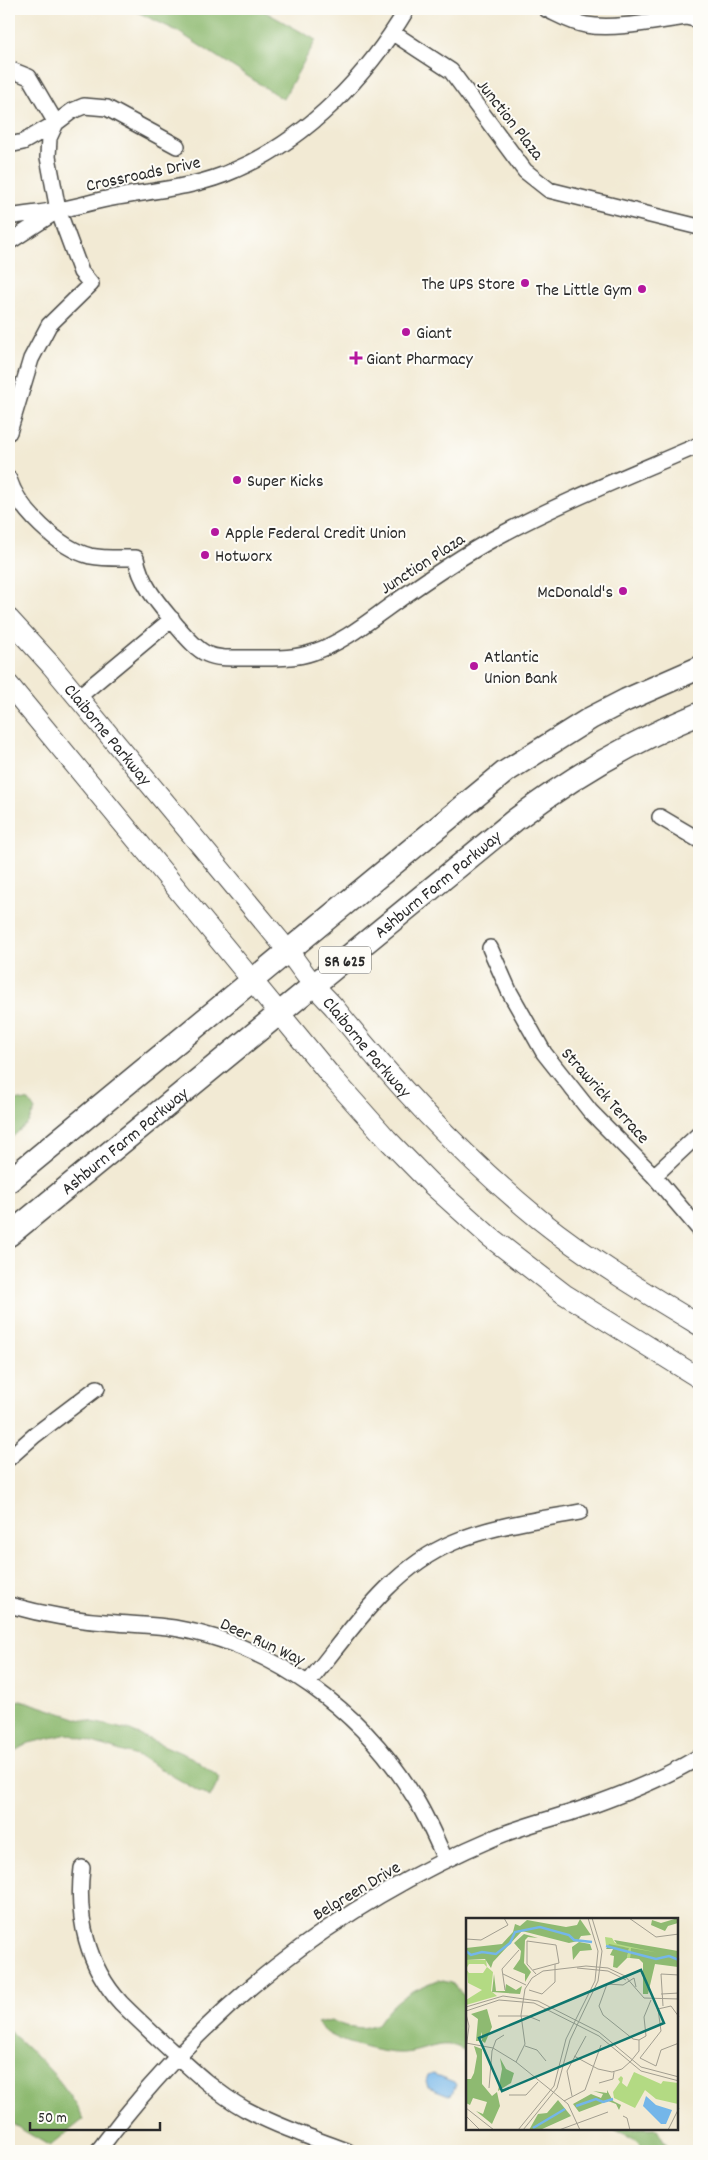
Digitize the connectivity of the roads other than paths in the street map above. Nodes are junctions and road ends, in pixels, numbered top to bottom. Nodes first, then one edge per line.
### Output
1 (407, 9) edge
2 (546, 9) edge
3 (699, 20) edge
4 (392, 33) junction
5 (9, 69) edge
6 (56, 123) junction
7 (9, 145) edge
8 (177, 146) dead end
9 (58, 210) junction
10 (9, 217) edge
11 (699, 227) edge
12 (9, 242) edge
13 (9, 432) edge
14 (699, 445) edge
15 (9, 479) edge
16 (9, 619) edge
17 (172, 620) junction
18 (699, 668) edge
19 (9, 685) edge
20 (77, 698) junction
21 (699, 714) edge
22 (660, 817) dead end
23 (699, 840) edge
24 (490, 948) dead end
25 (288, 952) junction
26 (252, 980) junction
27 (313, 985) junction
28 (278, 1014) junction
29 (699, 1134) edge
30 (654, 1176) junction
31 (9, 1181) edge
32 (699, 1229) edge
33 (9, 1236) edge
34 (699, 1325) edge
35 (699, 1378) edge
36 (97, 1388) dead end
37 (9, 1458) edge
38 (580, 1512) dead end
39 (9, 1605) edge
40 (308, 1683) junction
41 (699, 1757) edge
42 (445, 1859) junction
43 (82, 1868) dead end
44 (176, 2056) junction
45 (98, 2151) edge
46 (347, 2151) edge

1 - 4 street, Crossroads Drive
2 - 3 street
4 - 9 street, Crossroads Drive
4 - 11 street, Junction Plaza
5 - 6 street
6 - 7 street
6 - 8 street
6 - 9 street
9 - 10 street, Crossroads Drive
9 - 12 street, Crossroads Drive
9 - 13 street
14 - 17 street, Junction Plaza
15 - 17 street, Junction Plaza
16 - 20 main road, Claiborne Parkway
17 - 20 street
18 - 25 main road, SR 625
19 - 26 main road
20 - 25 main road, Claiborne Parkway
21 - 27 main road, Ashburn Farm Parkway / SR 625
22 - 23 street
24 - 30 street, Strawrick Terrace
25 - 26 main road, SR 625
25 - 27 main road, Claiborne Parkway
26 - 28 main road
26 - 31 main road, SR 625
27 - 28 main road, Ashburn Farm Parkway / SR 625
27 - 34 main road, Claiborne Parkway
28 - 33 main road, Ashburn Farm Parkway / SR 625
28 - 35 main road
29 - 30 street
30 - 32 street, Strawrick Terrace
36 - 37 street
38 - 40 street
39 - 40 street, Deer Run Way
40 - 42 street, Deer Run Way
41 - 42 street, Belgreen Drive
42 - 44 street, Belgreen Drive
43 - 44 street
44 - 45 street, Belgreen Drive
44 - 46 street

